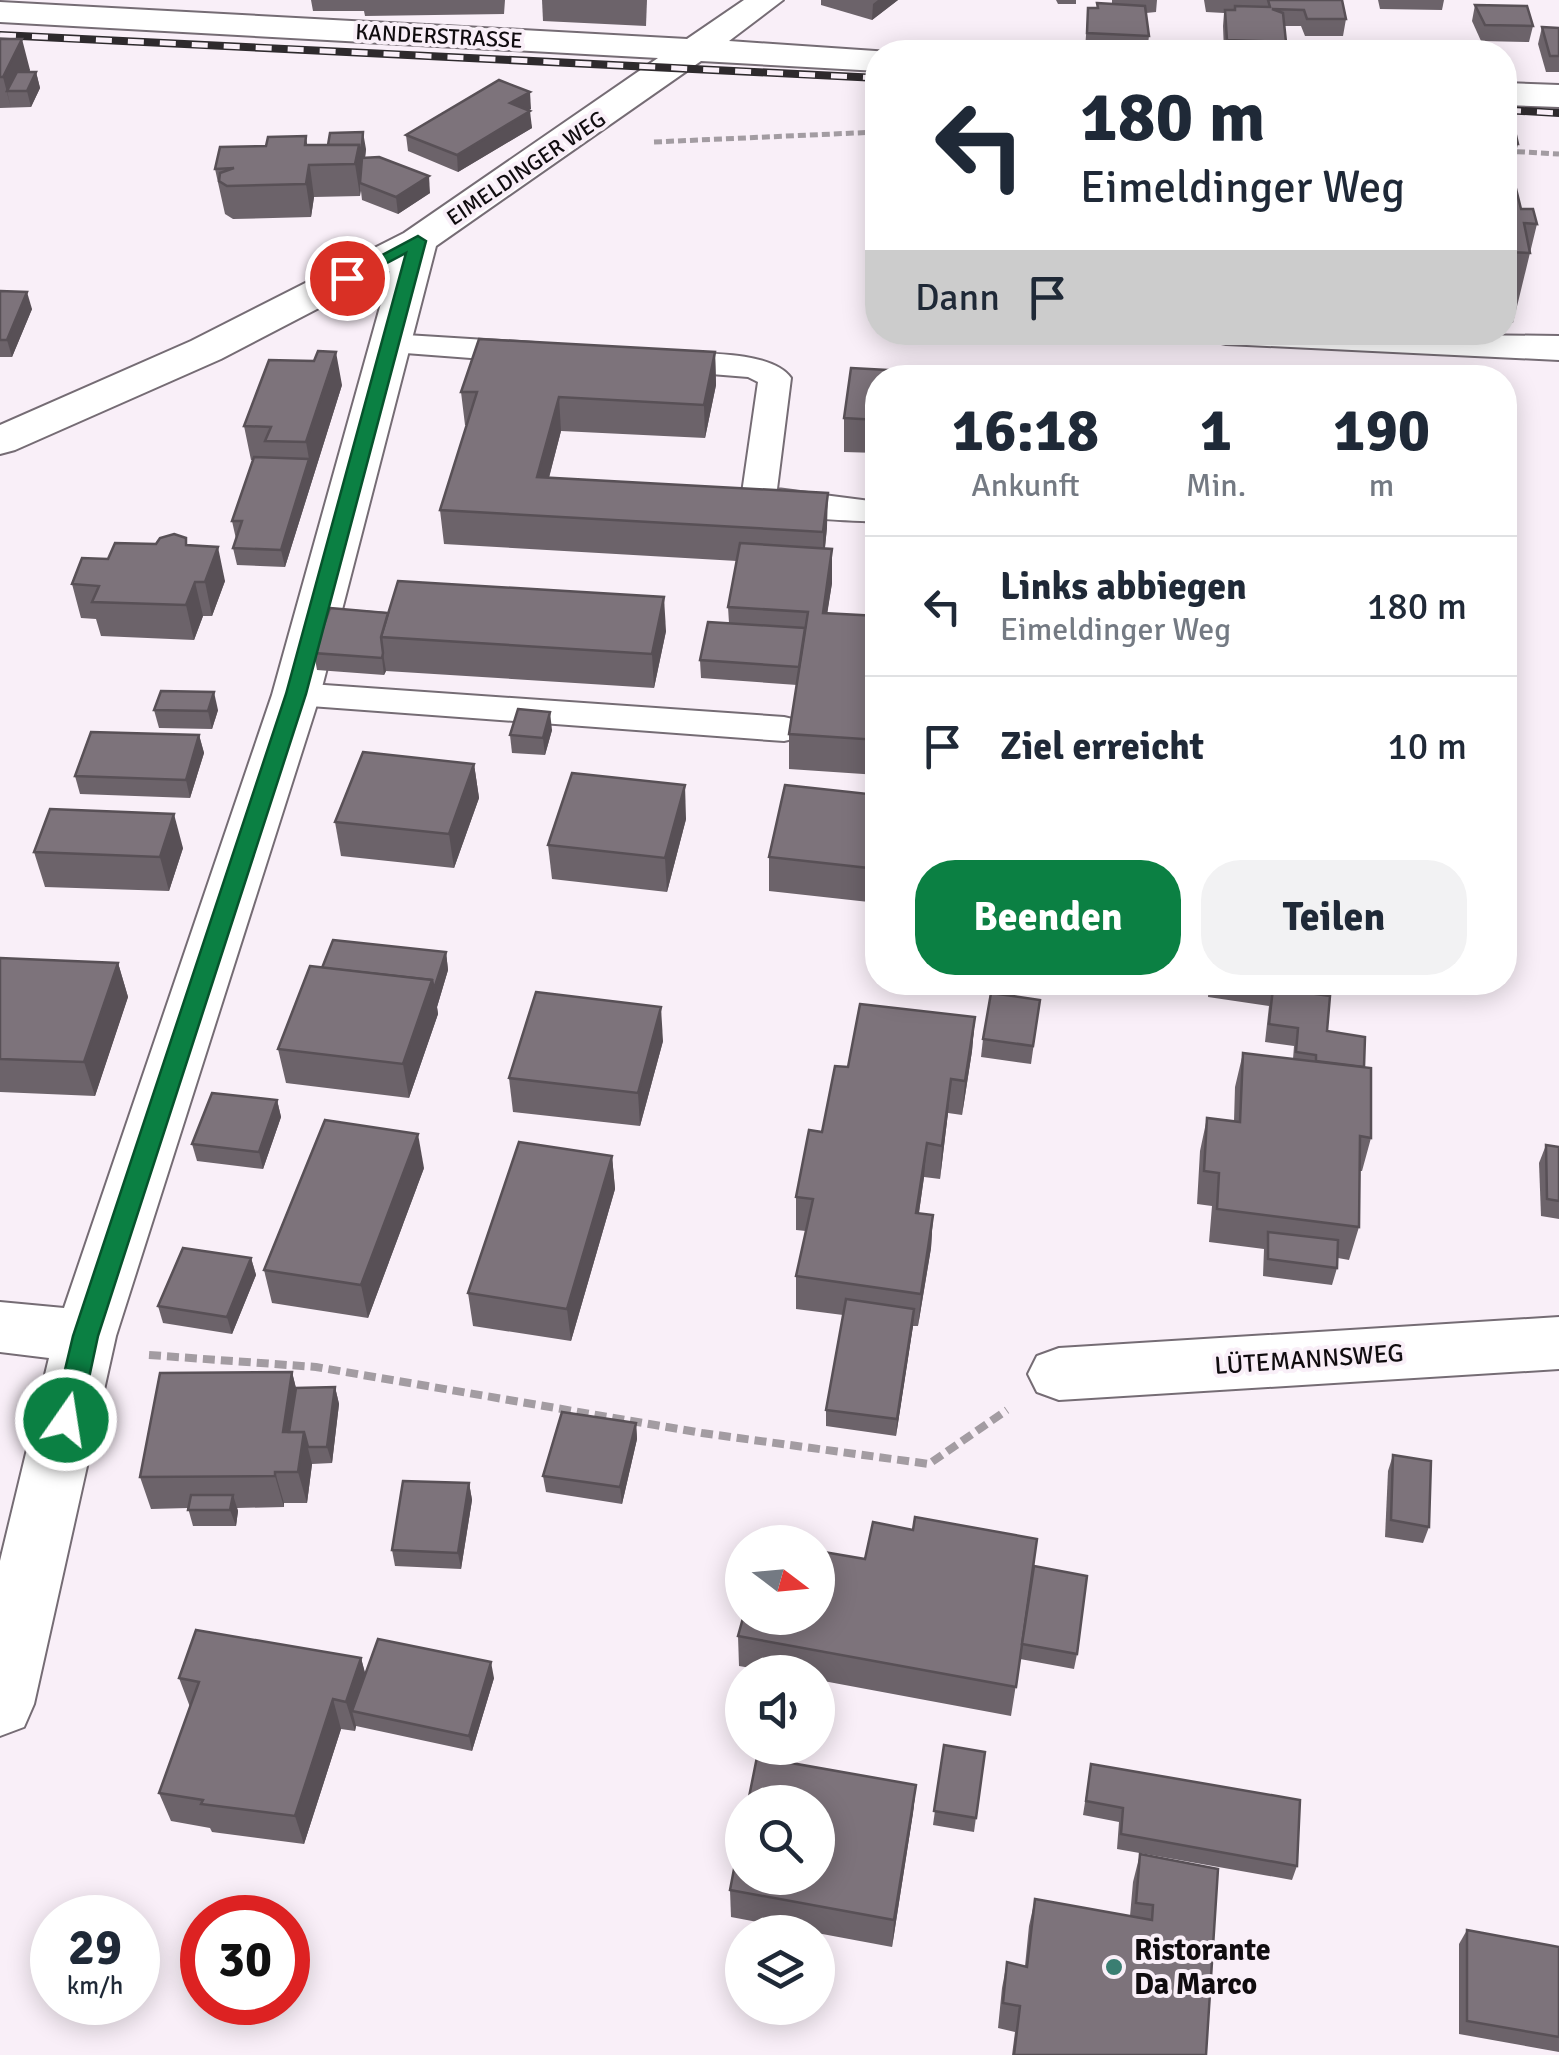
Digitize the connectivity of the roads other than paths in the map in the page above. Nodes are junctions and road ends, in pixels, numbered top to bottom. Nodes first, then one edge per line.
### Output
1 (766, 0) edge
2 (0, 12) edge
3 (696, 51) junction
4 (865, 59) edge
5 (1517, 94) edge
6 (1559, 96) edge
7 (418, 241) junction
8 (390, 344) junction
9 (1497, 345) edge
10 (1559, 348) edge
11 (576, 356) edge
12 (636, 360) edge
13 (0, 440) edge
14 (865, 511) edge
15 (296, 694) junction
16 (784, 729) dead end
17 (0, 1328) edge
18 (84, 1343) junction
19 (1559, 1343) edge
20 (1058, 1374) road end
21 (0, 1704) edge

1 - 3 street, EIMELDINGER WEG
2 - 3 street, KANDERSTRASSE
3 - 4 street, KANDERSTRASSE
3 - 7 street, EIMELDINGER WEG
5 - 6 street
7 - 8 street
7 - 13 street, EIMELDINGER WEG
8 - 11 lane
8 - 15 street
9 - 10 street
12 - 14 lane
15 - 16 lane
15 - 18 street
17 - 18 street
18 - 21 street
19 - 20 street, LÜTEMANNSWEG

